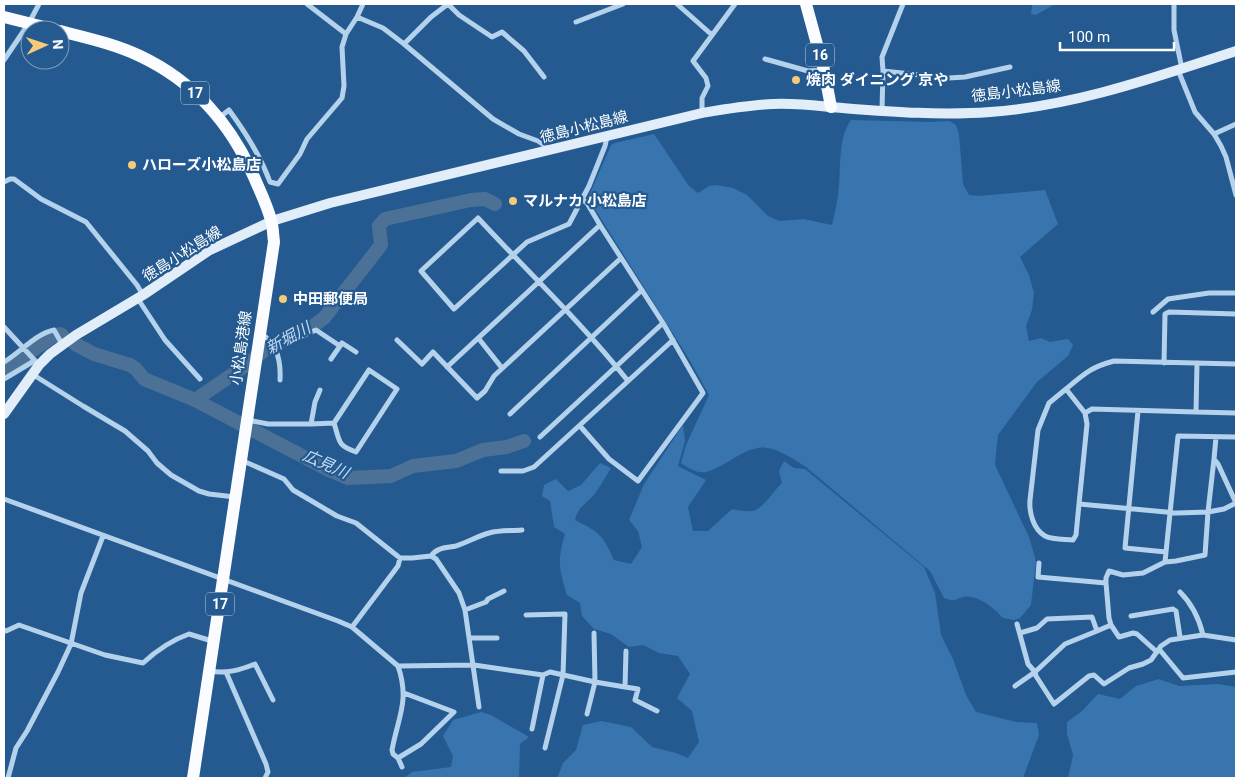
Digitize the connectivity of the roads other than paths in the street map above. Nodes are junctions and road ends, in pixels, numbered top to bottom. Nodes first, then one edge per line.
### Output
1 (39, 4) edge
2 (307, 4) edge
3 (363, 4) edge
4 (623, 4) edge
5 (677, 4) edge
6 (735, 4) edge
7 (806, 4) edge
8 (903, 4) edge
9 (1174, 4) edge
10 (4, 17) edge
11 (357, 18) junction
12 (31, 20) edge
13 (20, 21) edge
14 (576, 22) dead end
15 (70, 34) edge
16 (346, 34) junction
17 (712, 35) junction
18 (20, 36) edge
19 (404, 44) junction
20 (1236, 51) edge
21 (765, 59) dead end
22 (4, 60) edge
23 (1010, 67) dead end
24 (1180, 69) junction
25 (824, 70) junction
26 (883, 71) junction
27 (544, 77) dead end
28 (831, 107) junction
29 (882, 110) junction
30 (702, 114) junction
31 (220, 118) junction
32 (1236, 124) edge
33 (1214, 134) junction
34 (607, 137) junction
35 (547, 151) junction
36 (4, 182) edge
37 (1236, 196) edge
38 (582, 199) junction
39 (272, 221) junction
40 (600, 225) junction
41 (512, 255) junction
42 (621, 258) junction
43 (538, 283) junction
44 (642, 290) junction
45 (1236, 293) edge
46 (141, 297) junction
47 (565, 311) junction
48 (1153, 312) dead end
49 (1236, 314) edge
50 (663, 323) junction
51 (4, 327) edge
52 (260, 333) junction
53 (590, 338) junction
54 (479, 339) junction
55 (397, 340) dead end
56 (673, 340) junction
57 (61, 341) junction
58 (340, 346) junction
59 (275, 348) junction
60 (24, 350) junction
61 (356, 352) dead end
62 (331, 359) dead end
63 (4, 362) edge
64 (35, 362) junction
65 (1164, 362) junction
66 (1197, 363) junction
67 (1236, 364) edge
68 (616, 366) junction
69 (447, 367) junction
70 (502, 368) junction
71 (32, 374) junction
72 (4, 379) edge
73 (200, 379) dead end
74 (280, 380) dead end
75 (628, 381) junction
76 (1066, 389) junction
77 (320, 390) dead end
78 (1138, 411) junction
79 (1196, 412) junction
80 (1085, 413) junction
81 (1236, 413) edge
82 (4, 414) edge
83 (510, 414) dead end
84 (334, 423) junction
85 (246, 424) junction
86 (311, 424) junction
87 (580, 426) junction
88 (540, 437) dead end
89 (1216, 437) junction
90 (1236, 437) edge
91 (1214, 459) junction
92 (241, 460) junction
93 (501, 471) dead end
94 (235, 497) junction
95 (4, 499) edge
96 (1079, 504) junction
97 (1130, 509) junction
98 (1170, 512) junction
99 (1208, 512) junction
100 (522, 530) dead end
101 (103, 536) junction
102 (1166, 552) junction
103 (431, 556) junction
104 (400, 558) junction
105 (1165, 562) junction
106 (1039, 563) dead end
107 (224, 578) junction
108 (1106, 583) junction
109 (504, 591) dead end
110 (1180, 592) dead end
111 (465, 610) junction
112 (526, 616) dead end
113 (1131, 616) dead end
114 (1017, 624) dead end
115 (1111, 625) junction
116 (352, 627) junction
117 (4, 630) edge
118 (1097, 631) junction
119 (594, 633) dead end
120 (1020, 633) junction
121 (1203, 635) junction
122 (1180, 637) junction
123 (470, 638) junction
124 (497, 638) dead end
125 (1236, 640) edge
126 (213, 641) junction
127 (70, 644) junction
128 (1158, 650) junction
129 (626, 651) dead end
130 (474, 665) junction
131 (398, 666) junction
132 (209, 671) junction
133 (226, 672) junction
134 (1035, 672) junction
135 (1236, 672) edge
136 (543, 675) junction
137 (563, 675) junction
138 (595, 682) junction
139 (1015, 686) dead end
140 (625, 687) junction
141 (404, 693) junction
142 (273, 700) dead end
143 (480, 707) dead end
144 (657, 711) dead end
145 (587, 714) dead end
146 (532, 728) dead end
147 (546, 748) dead end
148 (398, 758) junction
149 (402, 767) dead end
150 (8, 778) edge
151 (193, 778) edge
152 (265, 778) edge

1 - 12 street
2 - 16 street
3 - 11 street
4 - 14 street
5 - 17 street
6 - 17 street
7 - 25 main road, 16
8 - 26 street
9 - 24 street
10 - 13 main road
11 - 16 street
11 - 19 street
15 - 31 main road, 小松島港線 / 17
16 - 31 street
17 - 30 street
18 - 22 street
19 - 27 street
19 - 35 street
20 - 24 main road, 徳島小松島線
21 - 25 street
23 - 26 street
24 - 29 main road, 徳島小松島線
24 - 33 street
25 - 28 main road, 16
26 - 29 street
28 - 29 main road, 徳島小松島線
28 - 30 main road, 徳島小松島線
30 - 34 main road, 徳島小松島線
31 - 39 main road, 小松島港線 / 17
32 - 33 street
33 - 37 street
34 - 35 main road, 徳島小松島線
34 - 38 street
35 - 39 main road, 徳島小松島線
36 - 46 street
38 - 40 street
38 - 41 street
39 - 46 main road, 徳島小松島線
39 - 52 main road, 小松島港線 / 17
40 - 42 street
40 - 43 street
41 - 41 street
41 - 43 street
42 - 44 street
42 - 47 street
43 - 47 street
43 - 54 street
44 - 50 street
44 - 53 street
45 - 48 street
46 - 57 main road, 徳島小松島線
46 - 73 street
47 - 53 street
47 - 70 street
49 - 65 street
50 - 56 street
50 - 68 street
51 - 60 street
52 - 59 street
52 - 85 main road, 小松島港線 / 17
53 - 68 street
53 - 83 street
54 - 69 street
54 - 70 street
55 - 69 street
56 - 75 street
56 - 87 street
57 - 60 street
57 - 64 main road, 徳島小松島線
58 - 59 street
58 - 61 street
58 - 62 street
59 - 74 street
60 - 63 street
60 - 64 street
64 - 71 main road, 徳島小松島線
64 - 72 street
65 - 66 street
65 - 76 street
66 - 67 street
66 - 79 street
68 - 75 street
68 - 88 street
69 - 70 street
71 - 82 main road, 徳島小松島線
71 - 94 street
75 - 87 street
76 - 80 street
76 - 96 street
77 - 86 street
78 - 79 street
78 - 80 street
78 - 97 street
79 - 81 street
80 - 96 street
84 - 84 street
84 - 86 street
85 - 86 street
85 - 92 main road, 小松島港線 / 17
87 - 93 street
89 - 90 street
89 - 91 street
89 - 98 street
91 - 99 street
91 - 99 street
92 - 94 main road, 小松島港線 / 17
92 - 104 street
94 - 107 main road, 小松島港線 / 17
95 - 101 street
96 - 97 street
97 - 98 street
97 - 102 street
98 - 99 street
98 - 102 street
99 - 105 street
100 - 103 street
101 - 107 street
101 - 127 street
102 - 105 street
103 - 104 street
103 - 111 street
104 - 116 street
105 - 108 street
106 - 108 street
107 - 116 street
107 - 126 main road, 小松島港線 / 17
108 - 115 street
109 - 111 street
110 - 121 street
111 - 123 street
112 - 137 street
113 - 122 street
114 - 120 street
115 - 118 street
115 - 128 street
116 - 131 street
117 - 127 street
118 - 120 street
118 - 134 street
119 - 138 street
120 - 134 street
121 - 122 street
121 - 125 street
122 - 128 street
123 - 124 street
123 - 130 street
126 - 127 street
126 - 132 main road, 小松島港線 / 17
127 - 150 street
128 - 134 street
128 - 135 street
129 - 140 street
130 - 131 street
130 - 136 street
130 - 143 street
131 - 141 street
132 - 133 street
132 - 151 main road, 小松島港線 / 17
133 - 142 street
133 - 152 street
134 - 139 street
136 - 137 street
136 - 146 street
137 - 138 street
137 - 147 street
138 - 140 street
138 - 145 street
140 - 144 street
141 - 148 street
141 - 148 street
148 - 149 street

